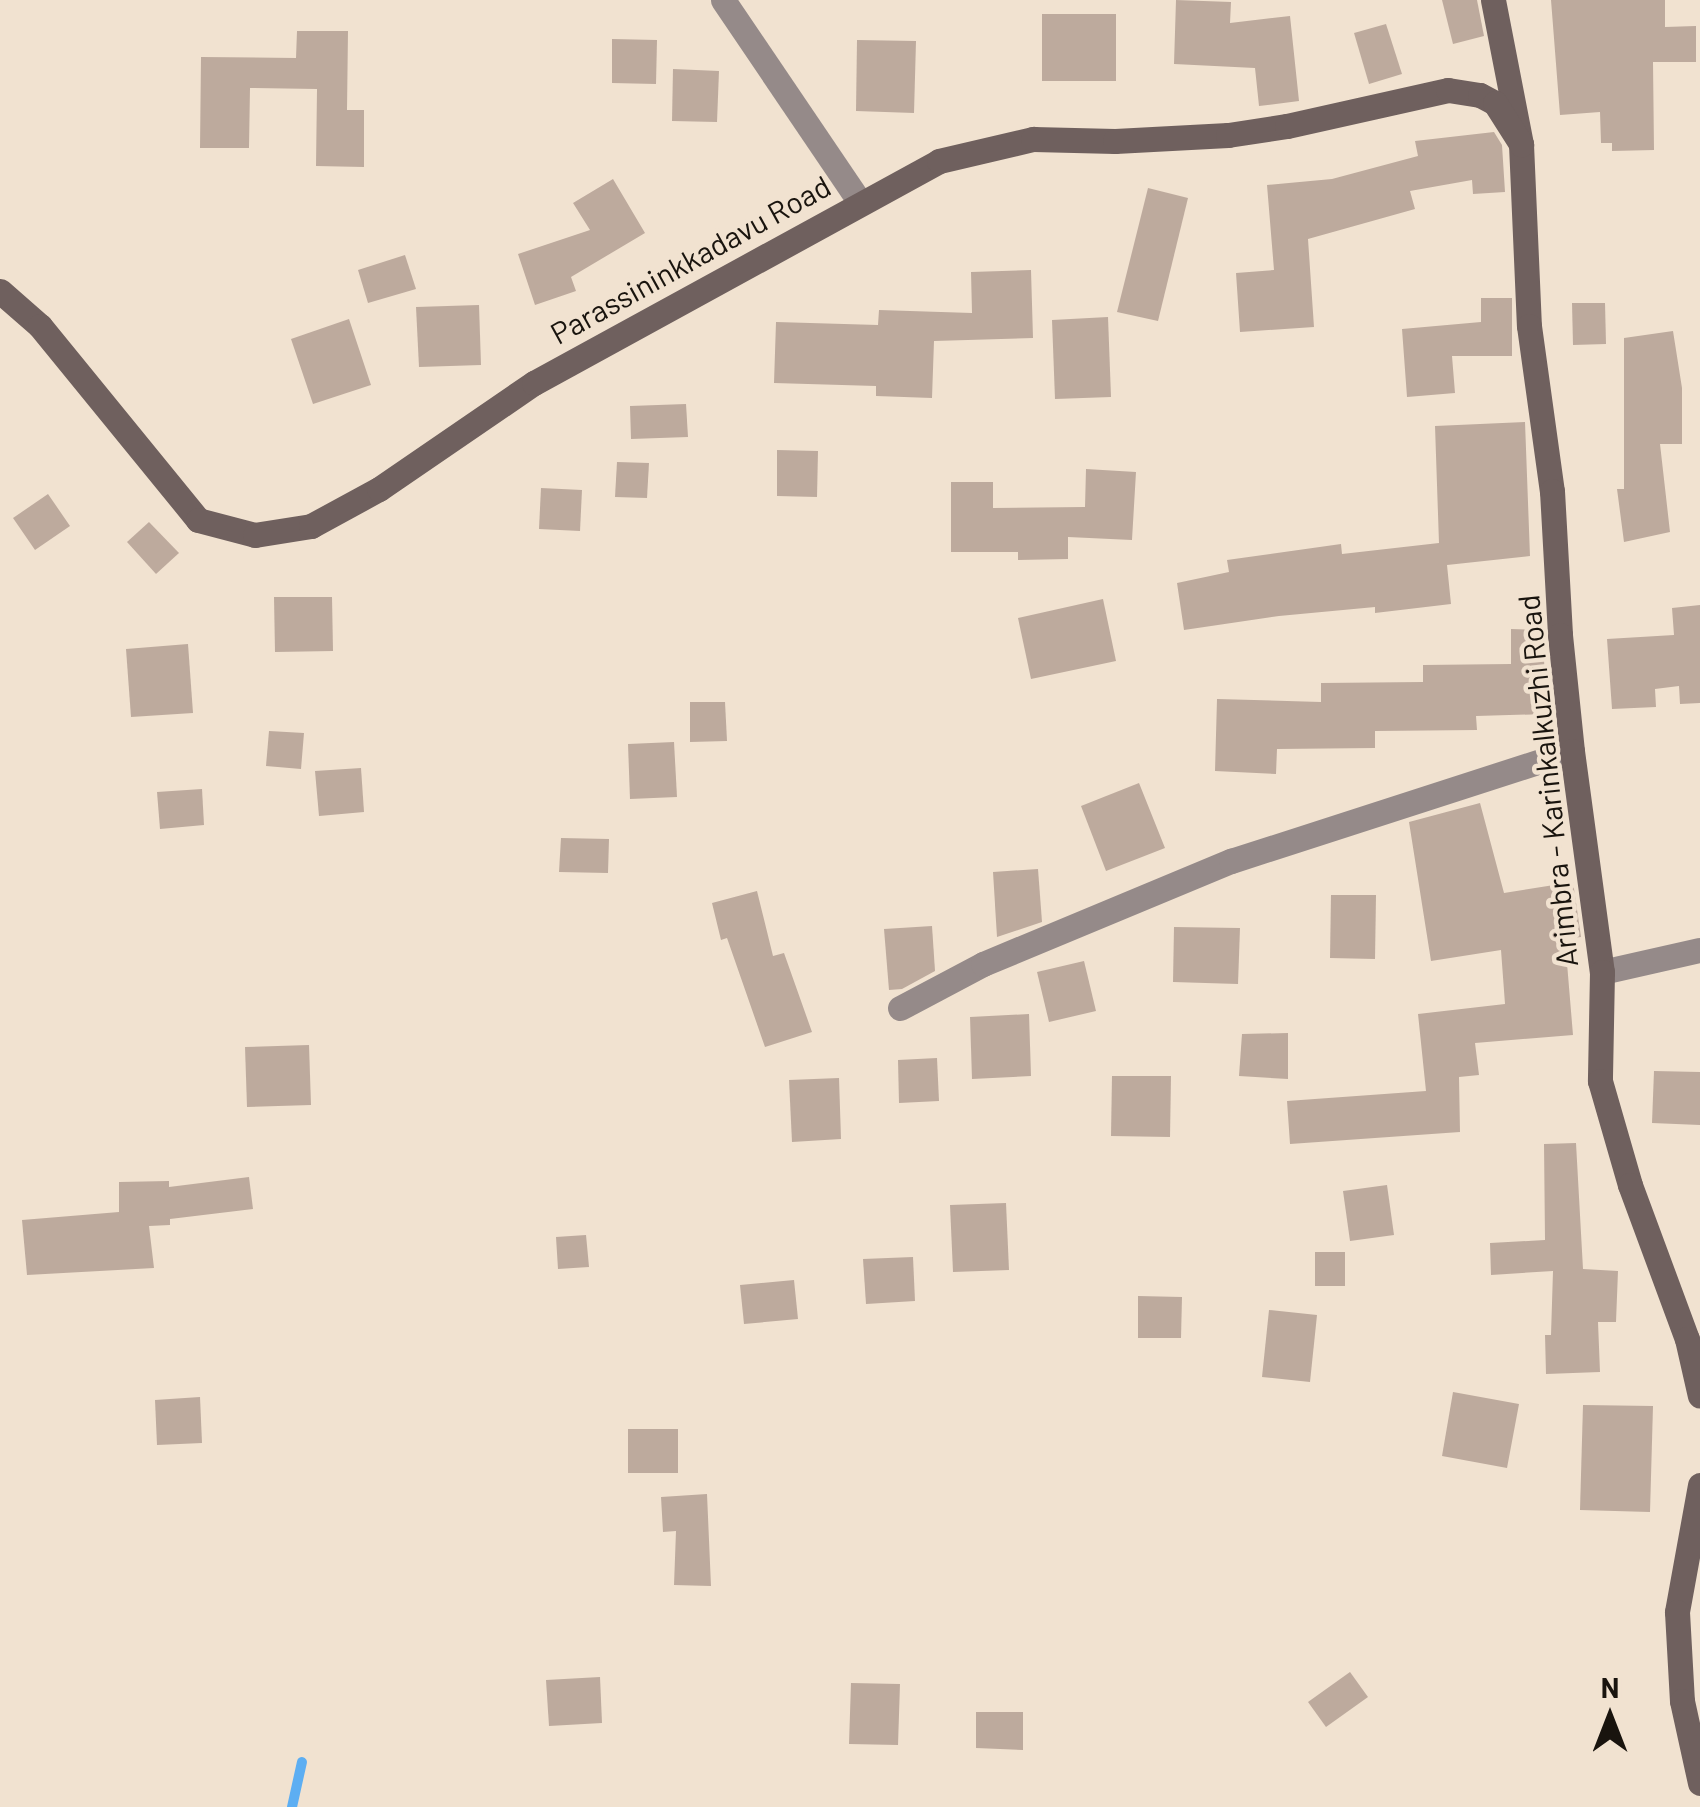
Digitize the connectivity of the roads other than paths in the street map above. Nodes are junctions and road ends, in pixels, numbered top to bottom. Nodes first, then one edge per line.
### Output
1 (722, 0) edge
2 (1493, 0) edge
3 (1521, 144) junction
4 (860, 202) junction
5 (0, 291) edge
6 (1572, 751) junction
7 (1700, 950) edge
8 (1602, 972) junction
9 (900, 1008) dead end
10 (1700, 1396) edge
11 (1700, 1485) edge
12 (1700, 1784) edge

1 - 4 street
2 - 3 main road, Arimbra - Karinkalkuzhi Road
3 - 4 main road, Parassininkkadavu Road
3 - 6 main road, Arimbra - Karinkalkuzhi Road
4 - 5 main road, Parassininkkadavu Road
6 - 8 main road, Arimbra - Karinkalkuzhi Road
6 - 9 street
7 - 8 street
8 - 10 main road, Arimbra - Karinkalkuzhi Road
11 - 12 main road

